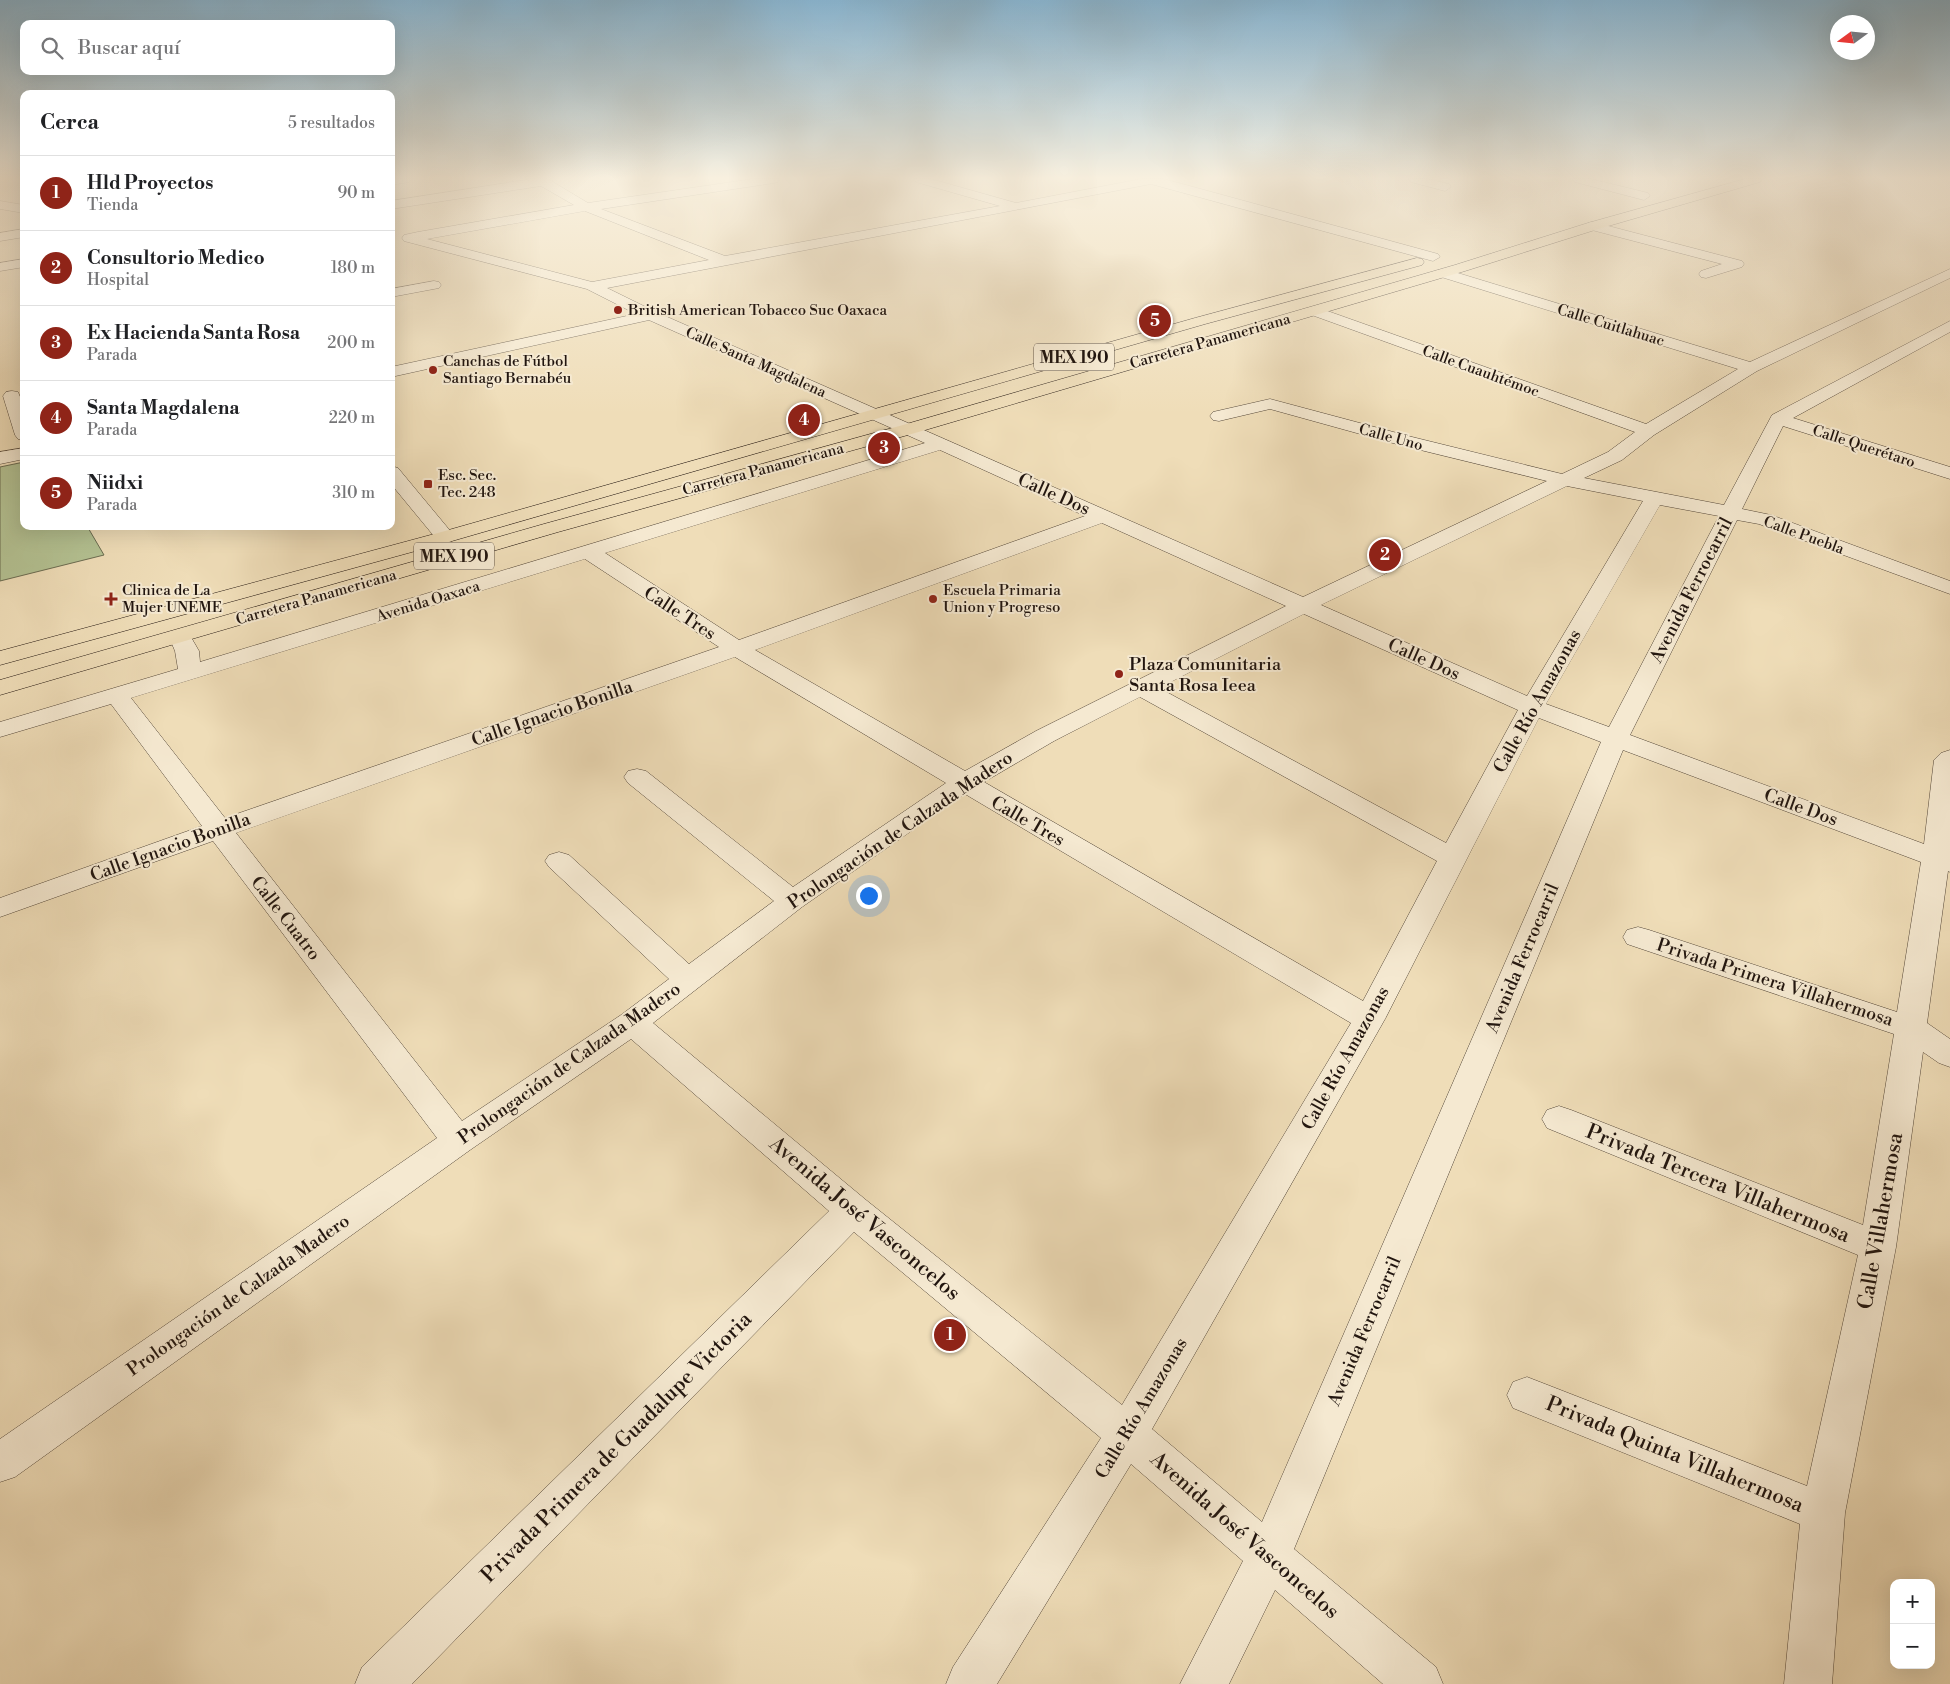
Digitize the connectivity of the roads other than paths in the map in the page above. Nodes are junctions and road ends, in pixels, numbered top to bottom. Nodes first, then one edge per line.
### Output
1 (481, 258) edge
2 (716, 258) edge
3 (735, 258) edge
4 (1433, 258) edge
5 (1492, 258) edge
6 (1713, 258) edge
7 (722, 260) junction
8 (20, 264) edge
9 (0, 268) edge
10 (20, 269) edge
11 (1443, 273) junction
12 (1950, 273) edge
13 (1706, 274) dead end
14 (434, 285) dead end
15 (592, 286) junction
16 (395, 292) edge
17 (1314, 311) junction
18 (650, 315) junction
19 (1950, 326) edge
20 (1751, 368) junction
21 (395, 371) edge
22 (12, 396) dead end
23 (876, 414) junction
24 (1218, 416) dead end
25 (1778, 418) junction
26 (20, 422) edge
27 (909, 429) junction
28 (1648, 431) junction
29 (942, 444) junction
30 (20, 454) edge
31 (0, 458) edge
32 (1950, 473) edge
33 (395, 477) edge
34 (1564, 480) junction
35 (1654, 499) junction
36 (1730, 513) junction
37 (1104, 516) junction
38 (445, 536) junction
39 (589, 552) junction
40 (1949, 583) edge
41 (1304, 605) junction
42 (180, 637) junction
43 (737, 649) junction
44 (0, 658) edge
45 (190, 673) junction
46 (0, 688) edge
47 (1141, 688) junction
48 (116, 695) junction
49 (1532, 707) junction
50 (0, 730) edge
51 (1615, 739) junction
52 (1950, 758) edge
53 (637, 776) dead end
54 (963, 783) junction
55 (218, 830) junction
56 (1452, 858) junction
57 (1943, 859) edge
58 (559, 861) dead end
59 (792, 901) junction
60 (0, 908) edge
61 (1638, 937) dead end
62 (688, 980) junction
63 (1369, 1019) junction
64 (632, 1023) junction
65 (1911, 1028) junction
66 (1950, 1055) edge
67 (1559, 1119) dead end
68 (458, 1141) junction
69 (853, 1210) junction
70 (1878, 1247) junction
71 (1527, 1395) dead end
72 (1127, 1434) junction
73 (0, 1463) edge
74 (1823, 1513) junction
75 (1269, 1556) junction
76 (380, 1684) edge
77 (970, 1684) edge
78 (1204, 1684) edge
79 (1419, 1684) edge
80 (1808, 1684) edge

1 - 15 street, Calle Santa Magdalena
2 - 7 street
3 - 7 street
4 - 23 highway, Carretera Panamericana / MEX 190
5 - 11 highway, Carretera Panamericana / MEX 190
6 - 13 street
7 - 15 street
8 - 9 street
9 - 10 street
11 - 17 highway, Carretera Panamericana / MEX 190
11 - 20 street, Calle Cuitlahuac
12 - 20 street, Prolongación de Calzada Madero
14 - 16 street
15 - 18 street, Calle Santa Magdalena
17 - 27 highway, Carretera Panamericana / MEX 190
17 - 28 street, Calle Cuauhtémoc
18 - 21 street
18 - 23 street, Calle Santa Magdalena
19 - 25 street
20 - 28 street, Prolongación de Calzada Madero
22 - 26 street
23 - 27 street, Calle Santa Magdalena
23 - 38 highway, Carretera Panamericana / MEX 190
24 - 34 street, Calle Uno
25 - 32 street, Calle Querétaro
25 - 36 street, Avenida Ferrocarril
27 - 29 street, Calle Dos
27 - 42 highway, Carretera Panamericana / MEX 190
28 - 34 street, Prolongación de Calzada Madero
29 - 37 street, Calle Dos
29 - 39 street, Avenida Oaxaca
30 - 31 street
33 - 38 street
34 - 35 street
34 - 41 street, Prolongación de Calzada Madero
35 - 36 street, Calle Puebla
35 - 49 street, Calle Río Amazonas
36 - 40 street, Calle Puebla
36 - 51 street, Avenida Ferrocarril
37 - 41 street, Calle Dos
37 - 43 street, Calle Ignacio Bonilla
38 - 44 highway, Carretera Panamericana / MEX 190
39 - 43 street, Calle Tres
39 - 45 street, Avenida Oaxaca
41 - 47 street, Prolongación de Calzada Madero
41 - 49 street, Calle Dos
42 - 45 street
42 - 46 highway, Carretera Panamericana / MEX 190
43 - 54 street, Calle Tres
43 - 55 street, Calle Ignacio Bonilla
45 - 48 street, Avenida Oaxaca
47 - 54 street, Prolongación de Calzada Madero
47 - 56 street
48 - 50 street, Avenida Oaxaca
48 - 55 street, Calle Cuatro
49 - 51 street, Calle Dos
49 - 56 street, Calle Río Amazonas
51 - 57 street, Calle Dos
51 - 75 street, Avenida Ferrocarril
52 - 57 street, Calle Villahermosa
53 - 59 street
54 - 59 street, Prolongación de Calzada Madero
54 - 63 street, Calle Tres
55 - 60 street, Calle Ignacio Bonilla
55 - 68 street, Calle Cuatro
56 - 63 street, Calle Río Amazonas
57 - 65 street, Calle Villahermosa
58 - 62 street
59 - 62 street, Prolongación de Calzada Madero
61 - 65 street, Privada Primera Villahermosa
62 - 64 street, Prolongación de Calzada Madero
63 - 72 street, Calle Río Amazonas
64 - 68 street, Prolongación de Calzada Madero
64 - 69 street, Avenida José Vasconcelos
65 - 66 street, Privada Primera Villahermosa
65 - 70 street, Calle Villahermosa
67 - 70 street, Privada Tercera Villahermosa
68 - 73 street, Prolongación de Calzada Madero
69 - 72 street, Avenida José Vasconcelos
69 - 76 street, Privada Primera de Guadalupe Victoria
70 - 74 street, Calle Villahermosa
71 - 74 street, Privada Quinta Villahermosa
72 - 75 street, Avenida José Vasconcelos
72 - 77 street, Calle Río Amazonas
74 - 80 street, Calle Villahermosa
75 - 78 street, Avenida Ferrocarril
75 - 79 street, Avenida José Vasconcelos

